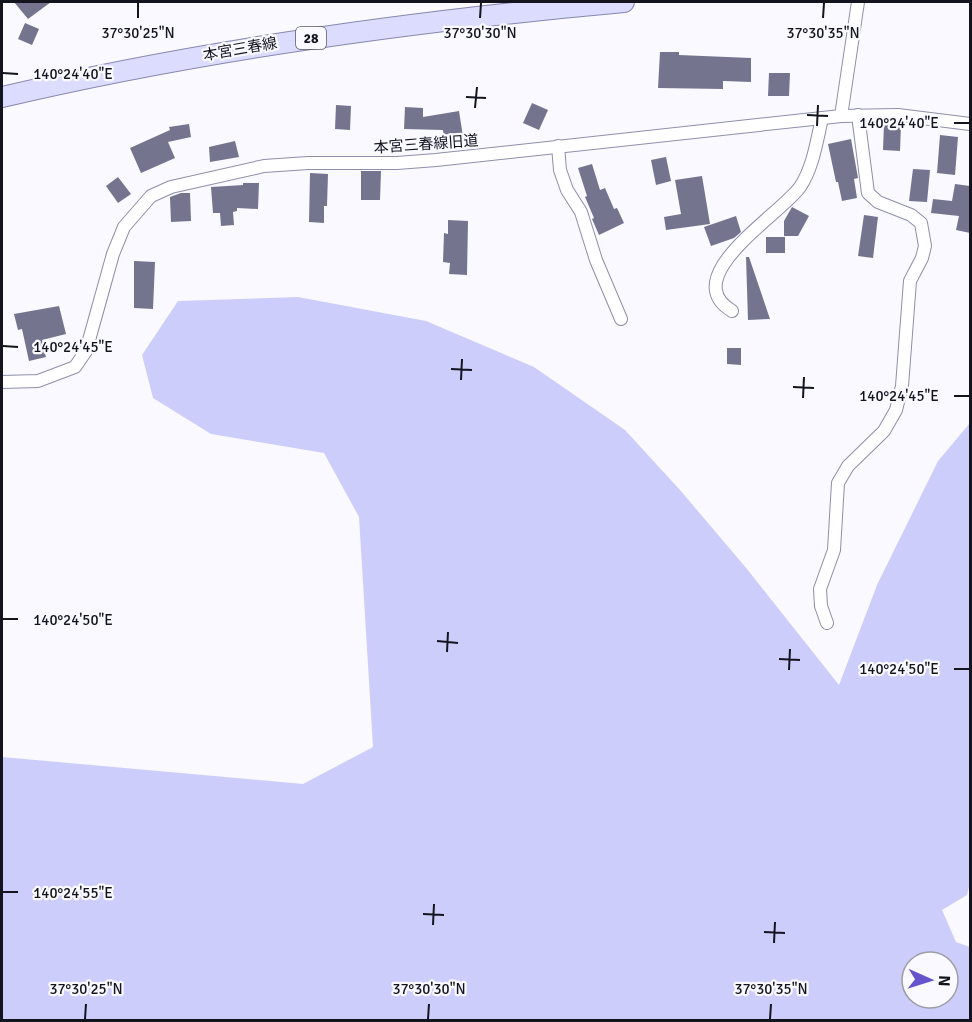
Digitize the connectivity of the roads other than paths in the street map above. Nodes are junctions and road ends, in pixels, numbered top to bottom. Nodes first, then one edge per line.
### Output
1 (624, 2) edge
2 (858, 2) edge
3 (2, 97) edge
4 (858, 115) junction
5 (841, 116) junction
6 (822, 118) junction
7 (970, 124) edge
8 (558, 146) junction
9 (732, 311) dead end
10 (621, 319) dead end
11 (2, 382) edge
12 (827, 623) dead end

1 - 3 main road, 本宮三春線 / 28
2 - 5 street
4 - 5 street, 本宮三春線旧道
4 - 7 street, 本宮三春線旧道
4 - 12 street
5 - 6 street, 本宮三春線旧道
6 - 8 street, 本宮三春線旧道
6 - 9 street
8 - 10 street
8 - 11 street, 本宮三春線旧道

